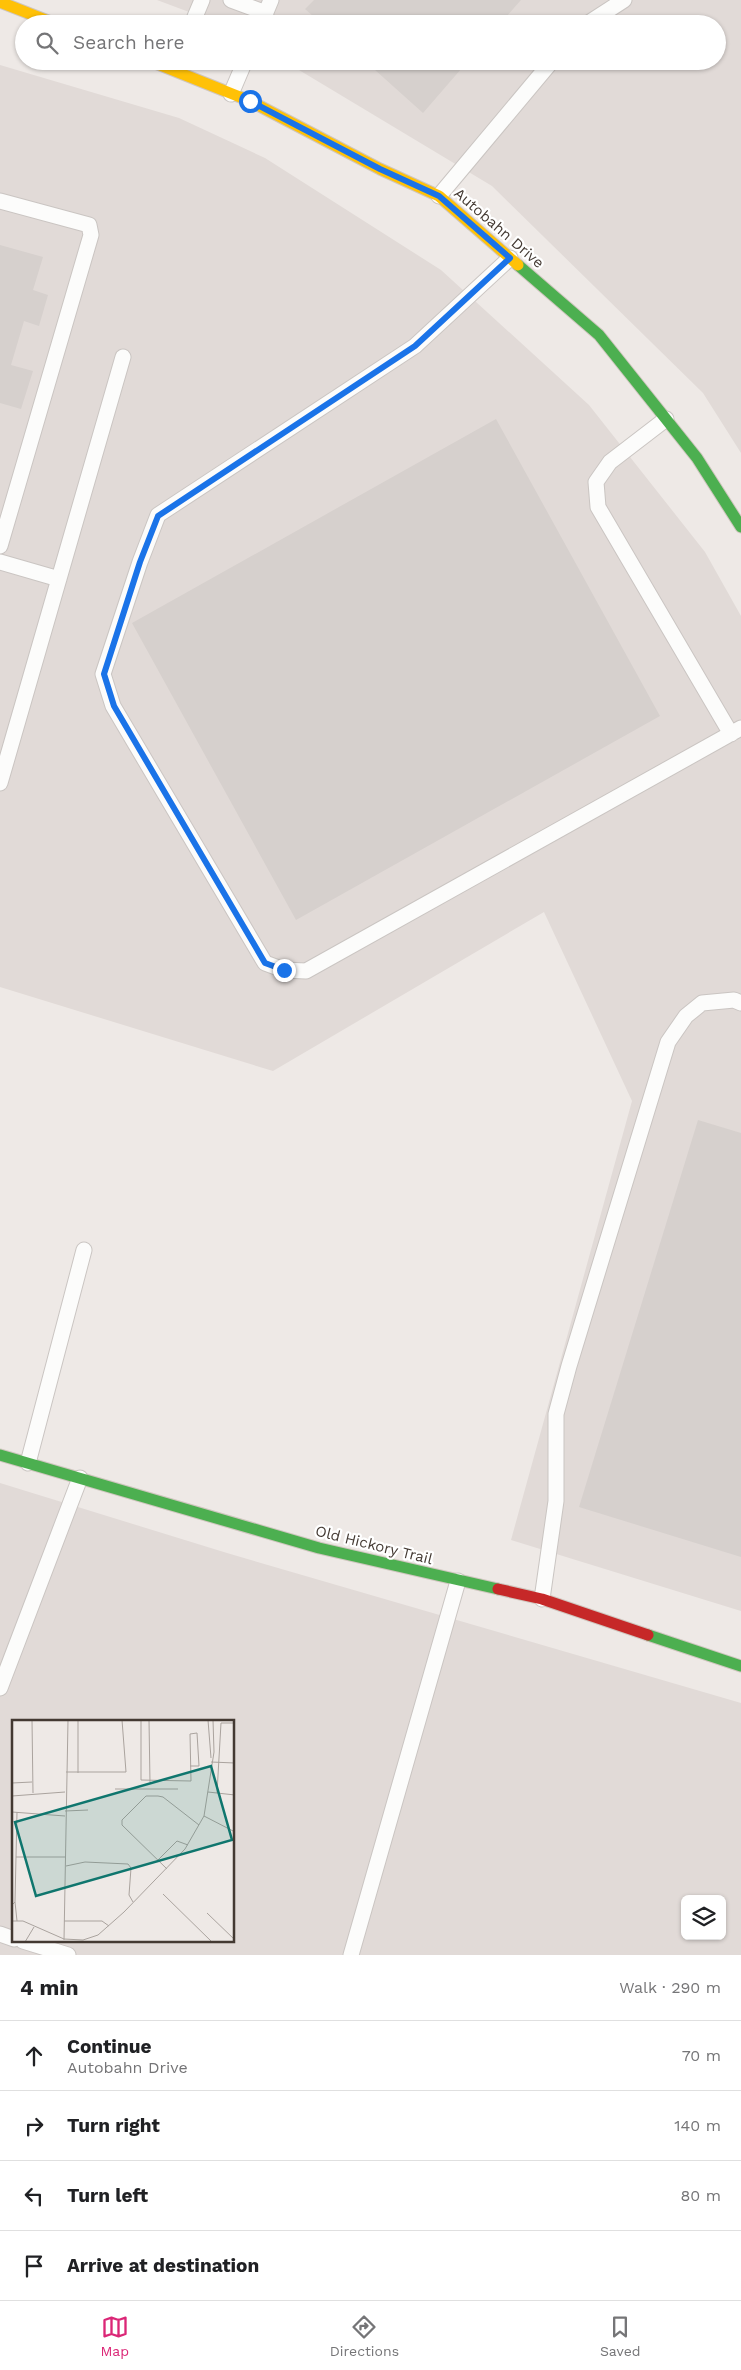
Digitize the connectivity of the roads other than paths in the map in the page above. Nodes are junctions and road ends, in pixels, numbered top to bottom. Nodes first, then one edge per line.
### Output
1 (202, 0) edge
2 (231, 0) edge
3 (624, 0) edge
4 (0, 2) edge
5 (266, 12) edge
6 (33, 15) edge
7 (196, 15) edge
8 (601, 15) edge
9 (183, 70) edge
10 (241, 70) edge
11 (544, 70) edge
12 (232, 94) junction
13 (439, 196) junction
14 (0, 200) edge
15 (510, 258) junction
16 (123, 357) dead end
17 (666, 419) junction
18 (741, 528) edge
19 (0, 546) edge
20 (0, 562) edge
21 (59, 579) junction
22 (736, 731) edge
23 (0, 783) edge
24 (741, 1002) edge
25 (84, 1250) dead end
26 (0, 1455) edge
27 (28, 1463) junction
28 (80, 1478) junction
29 (458, 1581) junction
30 (542, 1598) junction
31 (741, 1666) edge
32 (0, 1688) edge
33 (26, 1942) edge
34 (68, 1955) edge
35 (351, 1955) edge

1 - 7 lane
2 - 5 lane
3 - 8 lane
4 - 6 street
9 - 12 street, Autobahn Drive
10 - 12 lane
11 - 13 lane
12 - 13 street, Autobahn Drive
13 - 15 street, Autobahn Drive
14 - 19 lane
15 - 17 street, Autobahn Drive
15 - 22 lane
16 - 21 lane
17 - 18 street, Autobahn Drive
17 - 22 lane
20 - 21 lane
21 - 23 lane
24 - 30 lane
25 - 27 lane
26 - 27 street, Old Hickory Trail
27 - 28 street, Old Hickory Trail
28 - 29 street, Old Hickory Trail
28 - 32 lane
29 - 30 street, Old Hickory Trail
29 - 35 lane
30 - 31 street, Old Hickory Trail
33 - 34 lane

